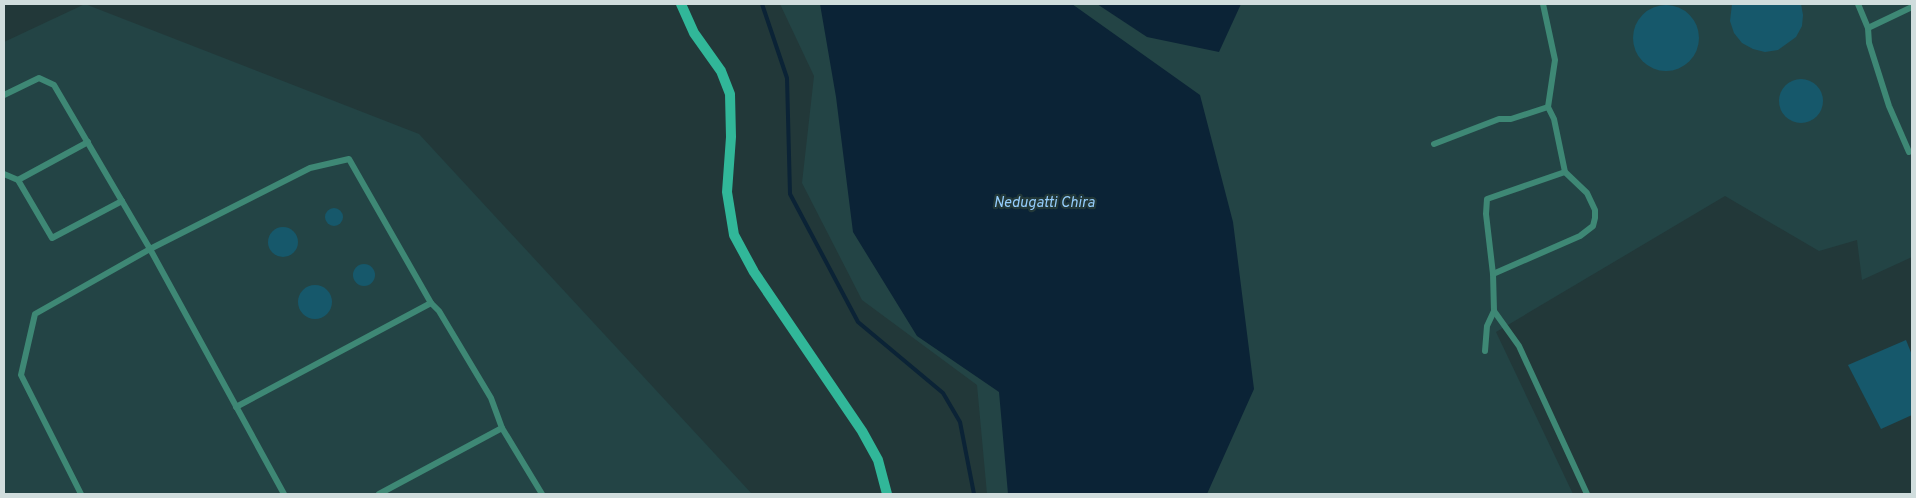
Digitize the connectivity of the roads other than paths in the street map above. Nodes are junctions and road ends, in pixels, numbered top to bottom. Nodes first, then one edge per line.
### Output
1 (681, 4) edge
2 (1543, 4) edge
3 (1858, 4) edge
4 (1912, 7) edge
5 (1868, 28) junction
6 (4, 95) edge
7 (1548, 108) junction
8 (88, 142) junction
9 (1434, 144) dead end
10 (1909, 152) dead end
11 (1565, 172) junction
12 (4, 174) edge
13 (18, 180) junction
14 (122, 201) junction
15 (150, 249) junction
16 (1493, 274) junction
17 (431, 303) junction
18 (1494, 311) junction
19 (1485, 351) dead end
20 (236, 407) junction
21 (502, 428) junction
22 (81, 494) edge
23 (284, 494) edge
24 (379, 494) edge
25 (542, 494) edge
26 (887, 494) edge
27 (1587, 494) edge

1 - 26 main road
2 - 7 lane
3 - 5 lane
4 - 5 lane
5 - 10 lane
6 - 8 lane
7 - 9 lane
7 - 11 lane
8 - 13 lane
8 - 14 lane
11 - 16 lane
11 - 16 lane
12 - 13 lane
13 - 14 lane
14 - 15 lane
15 - 17 lane
15 - 20 lane
15 - 22 lane
16 - 18 lane
17 - 20 lane
17 - 21 lane
18 - 19 lane
18 - 27 lane
20 - 23 lane
21 - 24 lane
21 - 25 lane

